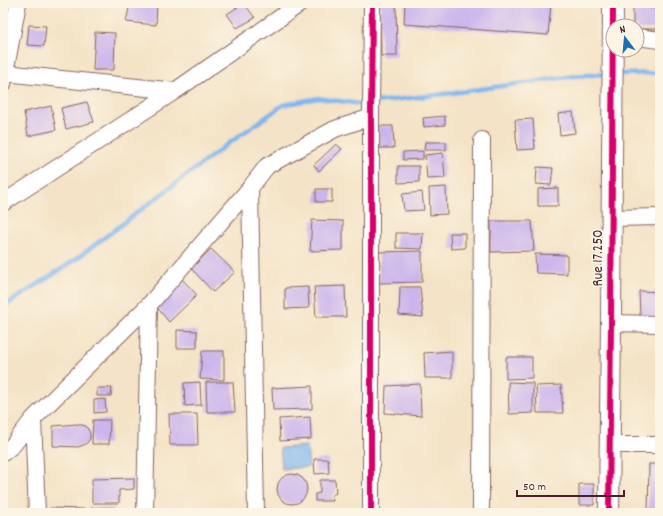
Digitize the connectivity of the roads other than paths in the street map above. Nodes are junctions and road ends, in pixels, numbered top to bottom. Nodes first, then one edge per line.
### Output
1 (18, 3) edge
2 (301, 3) edge
3 (372, 3) edge
4 (613, 3) edge
5 (645, 38) edge
6 (660, 40) edge
7 (4, 79) edge
8 (175, 91) junction
9 (371, 116) junction
10 (482, 140) dead end
11 (250, 188) junction
12 (3, 203) edge
13 (660, 217) edge
14 (612, 218) junction
15 (149, 305) junction
16 (612, 323) junction
17 (660, 324) edge
18 (33, 419) junction
19 (609, 445) junction
20 (660, 445) edge
21 (3, 453) edge
22 (37, 513) edge
23 (145, 513) edge
24 (256, 513) edge
25 (371, 513) edge
26 (480, 513) edge
27 (609, 513) edge

1 - 7 street
2 - 8 street
3 - 9 street
4 - 14 street, Rue 17.250
5 - 6 street
7 - 8 street
8 - 12 street
9 - 11 street
9 - 25 street
10 - 26 street
11 - 15 street
11 - 24 street
13 - 14 street
14 - 16 street, Rue 17.250
15 - 18 street
15 - 23 street
16 - 17 street
16 - 19 street, Rue 17.250
18 - 21 street
18 - 22 street
19 - 20 street
19 - 27 street, Rue 17.250

